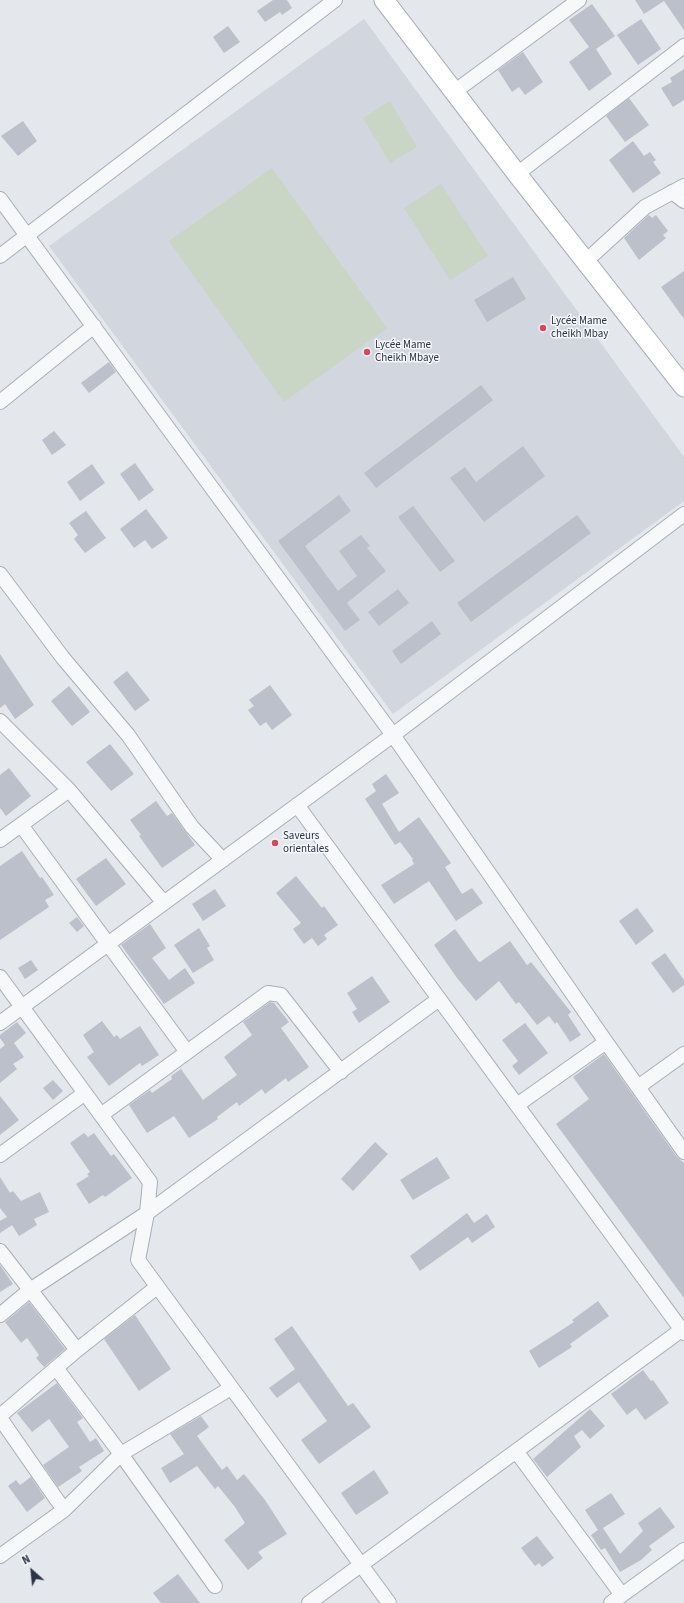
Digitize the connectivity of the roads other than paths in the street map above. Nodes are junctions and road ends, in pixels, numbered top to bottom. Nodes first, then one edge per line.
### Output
1 (335, 0) edge
2 (384, 0) edge
3 (579, 0) edge
4 (684, 46) edge
5 (454, 92) junction
6 (517, 174) junction
7 (678, 189) edge
8 (0, 199) edge
9 (684, 201) edge
10 (27, 235) junction
11 (0, 256) edge
12 (586, 261) junction
13 (94, 326) junction
14 (684, 387) edge
15 (0, 402) edge
16 (684, 514) edge
17 (0, 574) edge
18 (0, 721) edge
19 (393, 735) junction
20 (68, 790) junction
21 (297, 805) junction
22 (21, 825) junction
23 (0, 840) edge
24 (223, 860) junction
25 (164, 904) junction
26 (108, 944) junction
27 (0, 978) edge
28 (439, 999) junction
29 (22, 1007) junction
30 (0, 1023) edge
31 (606, 1042) junction
32 (188, 1052) junction
33 (684, 1054) edge
34 (341, 1072) junction
35 (638, 1087) junction
36 (85, 1093) junction
37 (517, 1105) junction
38 (101, 1115) junction
39 (684, 1152) edge
40 (0, 1155) edge
41 (147, 1213) junction
42 (0, 1251) edge
43 (157, 1287) junction
44 (30, 1290) junction
45 (0, 1315) edge
46 (683, 1330) edge
47 (77, 1350) junction
48 (56, 1368) junction
49 (231, 1388) junction
50 (0, 1417) edge
51 (516, 1451) junction
52 (121, 1454) junction
53 (64, 1510) junction
54 (684, 1550) edge
55 (0, 1556) edge
56 (361, 1565) junction
57 (214, 1586) dead end
58 (616, 1599) edge
59 (309, 1603) edge
60 (389, 1603) edge

1 - 10 street
2 - 5 main road
3 - 5 street
4 - 6 street
5 - 6 main road
6 - 12 main road
7 - 9 street
7 - 12 street
8 - 10 street
10 - 11 street
10 - 13 street
12 - 14 main road
13 - 15 street
13 - 19 street
16 - 19 street
17 - 24 street
18 - 20 street
19 - 21 street
19 - 31 street
20 - 22 street
20 - 25 street
21 - 24 street
21 - 28 street
22 - 23 street
22 - 26 street
24 - 25 street
25 - 26 street
26 - 29 street
26 - 32 street
27 - 29 street
28 - 34 street
28 - 37 street
29 - 30 street
29 - 36 street
31 - 35 street
31 - 37 street
32 - 34 street
32 - 38 street
33 - 35 street
34 - 41 street
35 - 39 street
36 - 38 street
36 - 40 street
37 - 46 street
38 - 41 street
41 - 43 street
41 - 44 street
42 - 44 street
43 - 47 street
43 - 49 street
44 - 45 street
44 - 47 street
46 - 51 street
47 - 48 street
48 - 50 street
48 - 52 street
49 - 52 street
49 - 56 street
50 - 53 street
51 - 56 street
51 - 58 street
52 - 53 street
52 - 57 street
53 - 55 street
54 - 58 street
56 - 59 street
56 - 60 street

